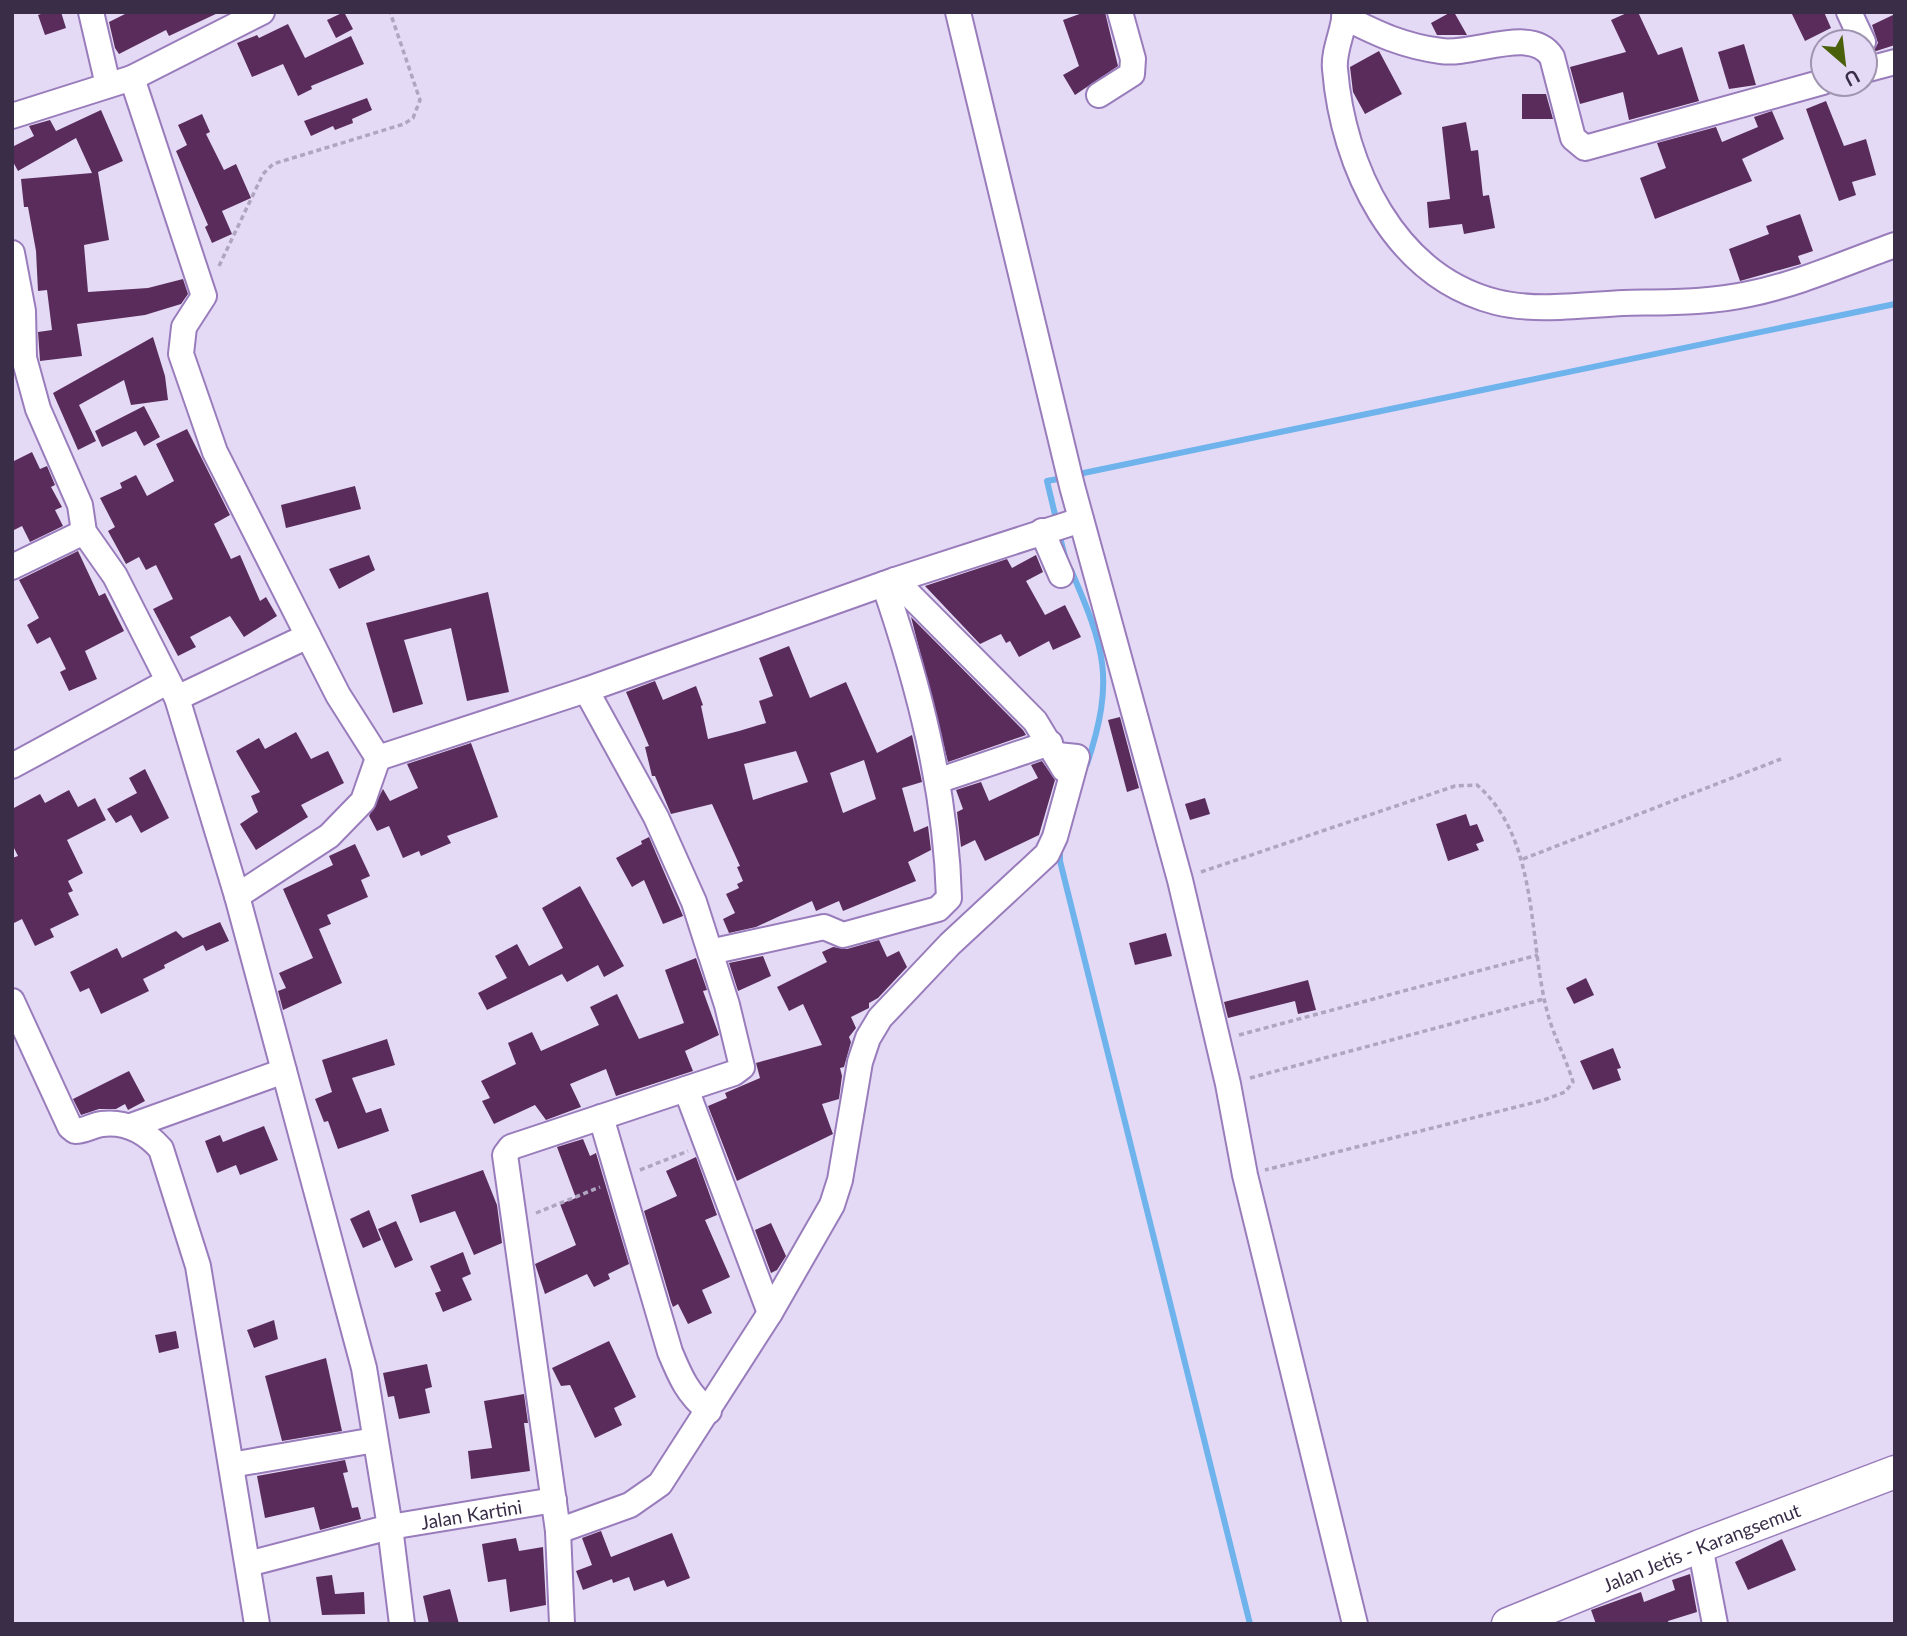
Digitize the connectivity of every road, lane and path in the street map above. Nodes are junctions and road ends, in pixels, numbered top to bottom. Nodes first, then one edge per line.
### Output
1 (90, 12) edge
2 (262, 12) edge
3 (390, 12) edge
4 (958, 12) edge
5 (1120, 12) edge
6 (1849, 12) edge
7 (1344, 15) edge
8 (1857, 28) edge
9 (120, 82) junction
10 (1809, 86) edge
11 (1099, 95) dead end
12 (12, 116) edge
13 (1895, 245) edge
14 (12, 254) edge
15 (204, 296) junction
16 (1060, 526) junction
17 (84, 532) junction
18 (12, 567) edge
19 (1061, 575) dead end
20 (890, 582) junction
21 (308, 636) junction
22 (172, 690) junction
23 (586, 690) junction
24 (1053, 749) junction
25 (377, 758) junction
26 (1781, 759) dead end
27 (12, 766) edge
28 (937, 781) junction
29 (1523, 859) junction
30 (1180, 880) junction
31 (237, 896) junction
32 (710, 952) junction
33 (1538, 955) junction
34 (1545, 999) junction
35 (12, 1001) edge
36 (1217, 1041) junction
37 (284, 1071) junction
38 (1228, 1084) junction
39 (686, 1089) junction
40 (601, 1117) junction
41 (131, 1126) junction
42 (1245, 1175) junction
43 (770, 1313) junction
44 (709, 1411) junction
45 (375, 1440) junction
46 (231, 1465) junction
47 (1895, 1472) edge
48 (554, 1500) junction
49 (390, 1527) junction
50 (558, 1531) junction
51 (1700, 1546) junction
52 (248, 1564) junction
53 (257, 1624) edge
54 (402, 1624) edge
55 (562, 1624) edge
56 (1354, 1624) edge
57 (1508, 1624) edge
58 (1715, 1624) edge

1 - 9 street
2 - 9 street
3 - 15 path
4 - 16 street
5 - 11 street
6 - 8 street
7 - 10 street
7 - 13 street
9 - 12 street
9 - 15 street
14 - 17 street
15 - 21 street
16 - 19 street
16 - 20 street
16 - 30 street
17 - 18 street
17 - 22 street
20 - 23 street
20 - 24 street
20 - 28 street
21 - 22 street
21 - 25 street
22 - 27 street
22 - 31 street
23 - 25 street
23 - 32 street
24 - 28 street
24 - 43 street
25 - 31 street
26 - 29 path
28 - 32 street
29 - 30 path
29 - 33 path
30 - 36 street
31 - 37 street
32 - 39 street
33 - 34 path
33 - 36 path
34 - 38 path
34 - 42 path
35 - 41 street
36 - 38 street
37 - 41 street
37 - 45 street
38 - 42 street
39 - 40 street
39 - 43 street
40 - 44 street
40 - 48 street
41 - 46 street
42 - 56 street
43 - 44 street
44 - 50 street
45 - 46 street
45 - 49 street
46 - 52 street
47 - 51 main road, Jalan Jetis - Karangsemut
48 - 49 street, Jalan Kartini
48 - 50 street
49 - 52 street, Jalan Kartini
49 - 54 street
50 - 55 street
51 - 57 main road, Jalan Jetis - Karangsemut
51 - 58 street
52 - 53 street

